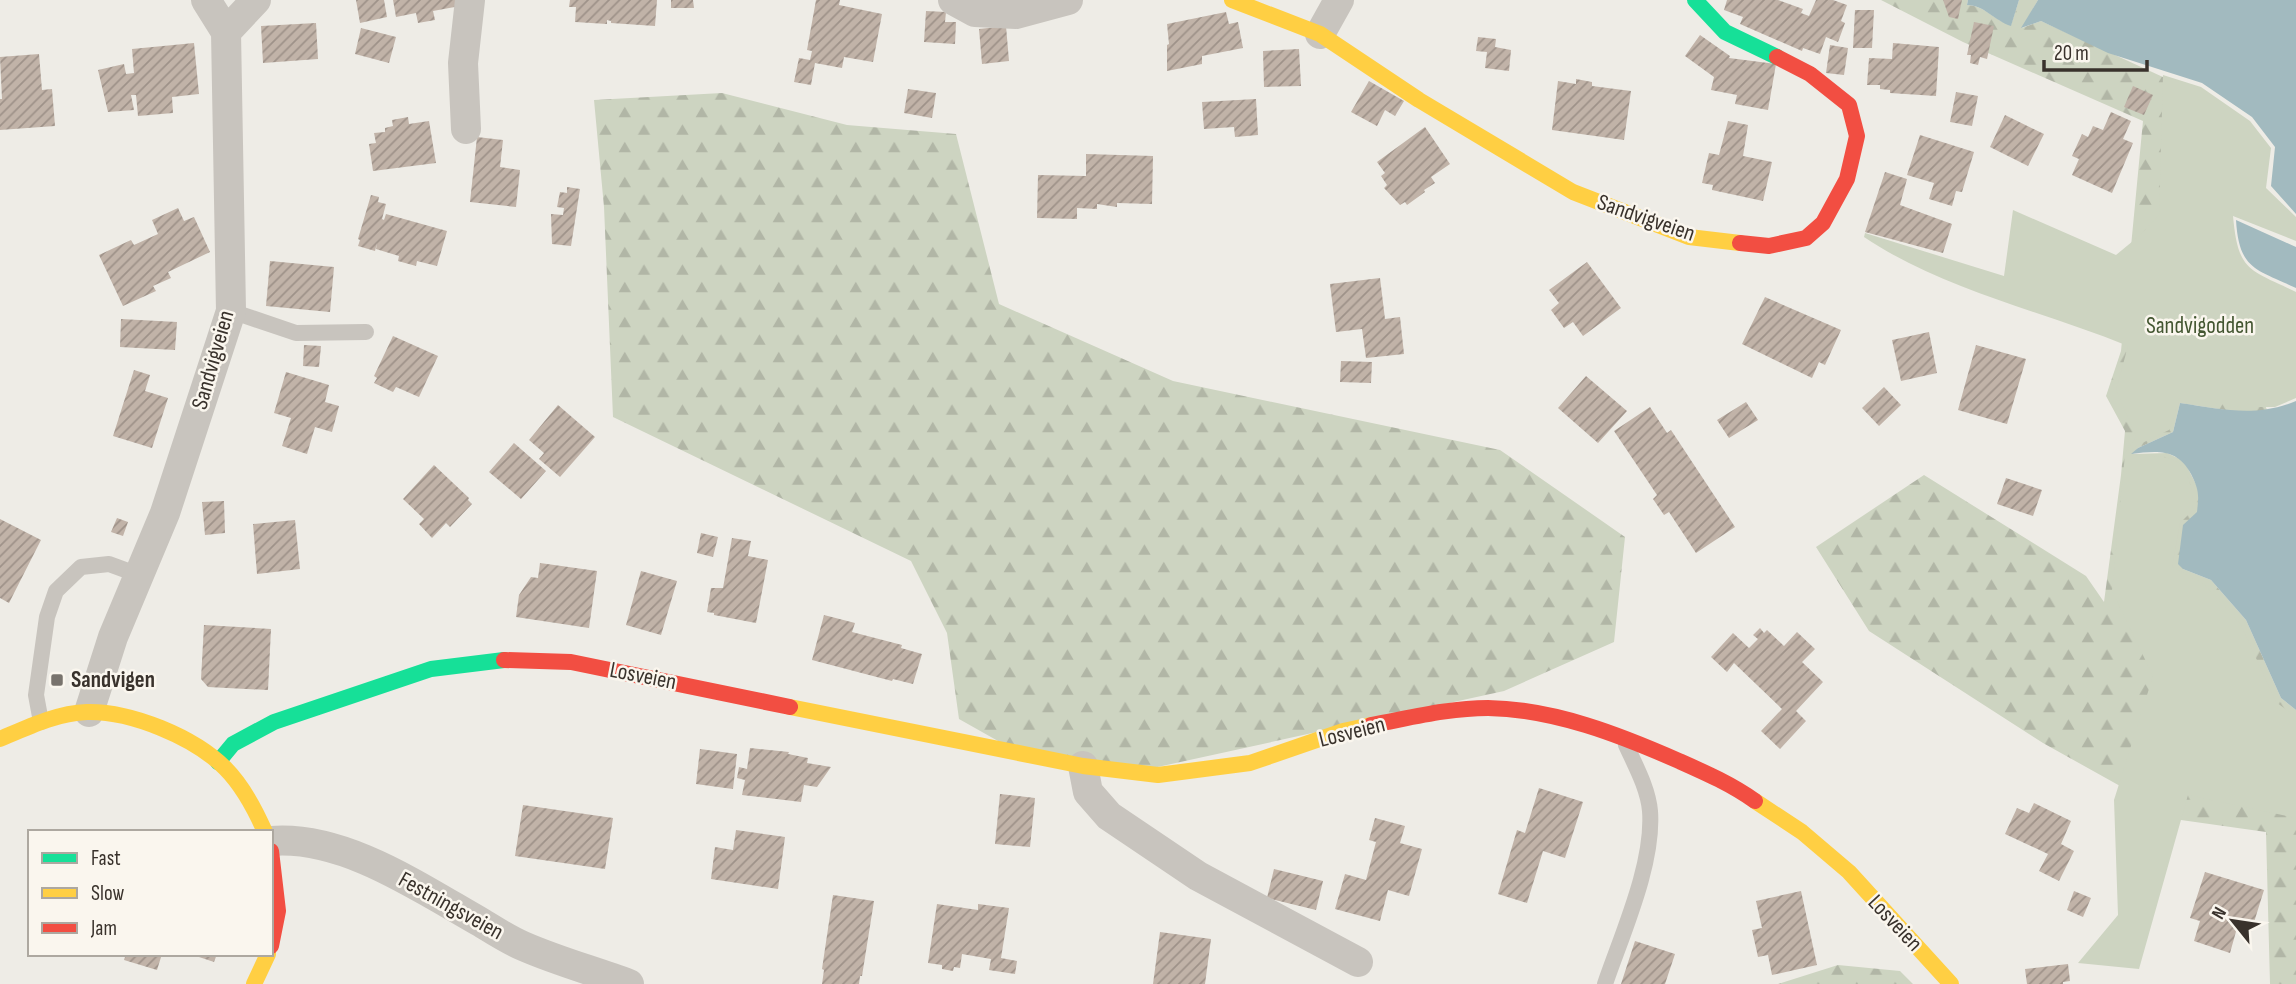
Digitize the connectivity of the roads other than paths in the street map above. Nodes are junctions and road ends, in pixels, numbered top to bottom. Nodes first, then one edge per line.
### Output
1 (206, 0) edge
2 (256, 0) edge
3 (470, 0) edge
4 (953, 0) edge
5 (1068, 0) edge
6 (1232, 0) edge
7 (1339, 0) edge
8 (1695, 0) edge
9 (226, 32) junction
10 (1320, 34) junction
11 (467, 130) dead end
12 (230, 311) junction
13 (366, 332) dead end
14 (139, 575) junction
15 (89, 712) junction
16 (41, 722) junction
17 (1622, 736) junction
18 (0, 739) edge
19 (218, 762) junction
20 (1083, 766) junction
21 (264, 830) edge
22 (273, 841) edge
23 (273, 861) edge
24 (273, 938) edge
25 (267, 956) edge
26 (1358, 962) dead end
27 (254, 984) edge
28 (629, 984) edge
29 (1605, 984) edge
30 (1951, 984) edge

1 - 9 street
2 - 9 street
3 - 11 street
4 - 5 street
6 - 10 street, Sandvigveien
7 - 10 street
8 - 10 street, Sandvigveien
9 - 12 street, Sandvigveien
12 - 13 lane
12 - 14 street, Sandvigveien
14 - 15 street, Sandvigveien
14 - 16 lane
15 - 16 street
15 - 19 street
16 - 18 street
17 - 20 street, Losveien
17 - 29 lane
17 - 30 street, Losveien
19 - 20 street, Losveien
19 - 21 street
20 - 26 street
22 - 28 street, Festningsveien
23 - 24 street
25 - 27 street

